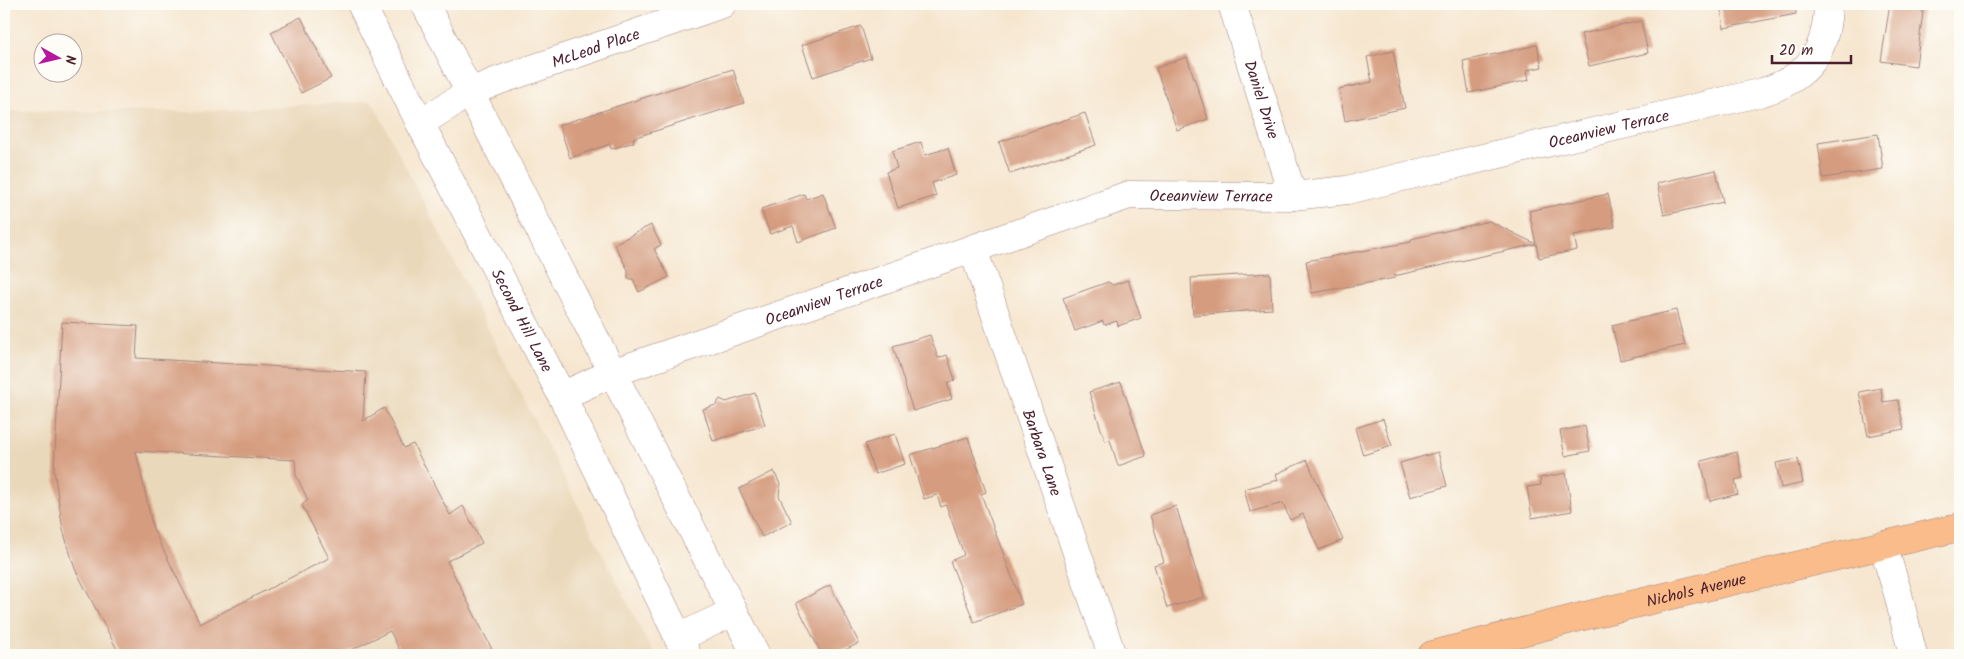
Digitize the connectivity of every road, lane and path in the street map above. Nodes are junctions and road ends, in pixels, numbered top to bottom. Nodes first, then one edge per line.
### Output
1 (361, 4) edge
2 (425, 4) edge
3 (722, 4) edge
4 (1232, 4) edge
5 (1828, 4) edge
6 (470, 92) junction
7 (420, 123) junction
8 (1293, 196) junction
9 (972, 249) junction
10 (612, 372) junction
11 (562, 396) junction
12 (1960, 527) edge
13 (1883, 545) junction
14 (733, 612) junction
15 (683, 647) edge
16 (756, 655) edge
17 (1112, 655) edge
18 (1432, 655) edge
19 (1913, 655) edge

1 - 7 street, Second Hill Lane
2 - 6 street
3 - 6 street, McLeod Place
4 - 8 street, Daniel Drive
5 - 8 street, Oceanview Terrace
6 - 7 street, McLeod Place
6 - 10 street
7 - 11 street, Second Hill Lane
8 - 9 street, Oceanview Terrace
9 - 10 street, Oceanview Terrace
9 - 17 street, Barbara Lane
10 - 11 street, Oceanview Terrace
10 - 14 street
11 - 15 street, Second Hill Lane
12 - 13 main road, Nichols Avenue
13 - 18 main road, Nichols Avenue
13 - 19 street
14 - 15 street, Second Hill Lane
14 - 16 street

